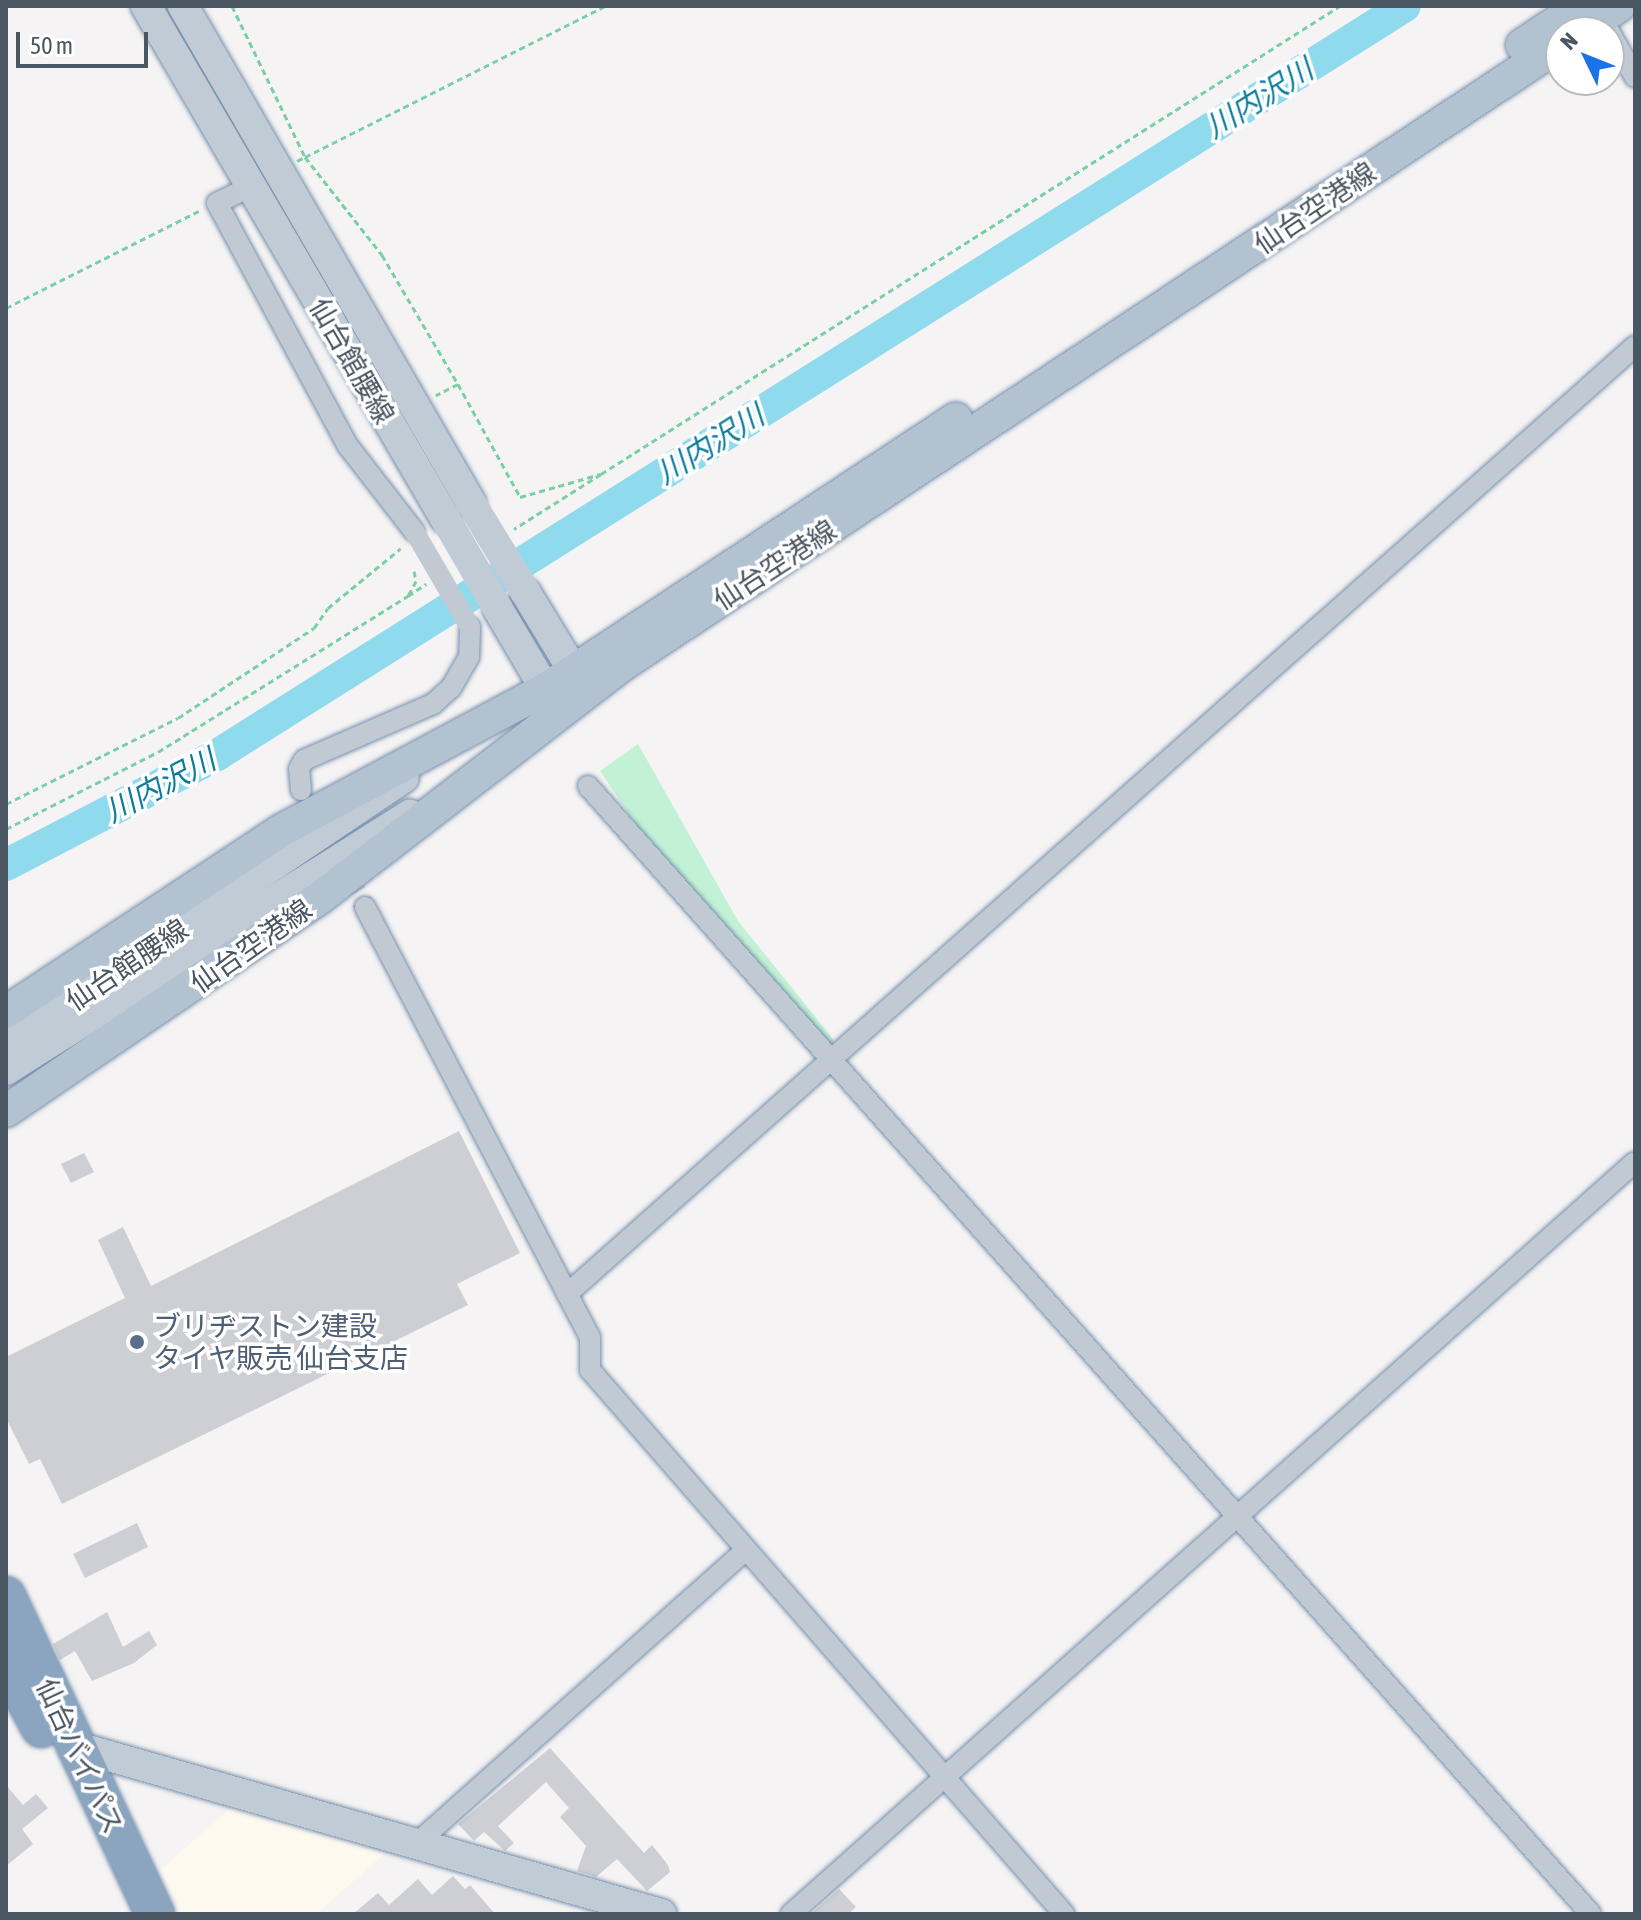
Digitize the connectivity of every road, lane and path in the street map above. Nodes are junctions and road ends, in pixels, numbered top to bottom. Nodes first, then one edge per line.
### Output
1 (146, 6) edge
2 (183, 6) edge
3 (232, 6) edge
4 (605, 6) edge
5 (1340, 6) edge
6 (1595, 15) edge
7 (1545, 54) edge
8 (1635, 77) edge
9 (305, 157) junction
10 (264, 179) junction
11 (217, 203) junction
12 (6, 308) edge
13 (1635, 346) edge
14 (436, 395) dead end
15 (601, 474) dead end
16 (458, 511) junction
17 (410, 537) junction
18 (408, 596) dead end
19 (579, 680) junction
20 (553, 702) junction
21 (489, 721) junction
22 (510, 755) junction
23 (588, 786) dead end
24 (301, 790) dead end
25 (6, 804) edge
26 (6, 829) edge
27 (365, 907) tunnel mouth
28 (6, 1012) edge
29 (50, 1029) junction
30 (6, 1045) edge
31 (831, 1058) junction
32 (6, 1070) edge
33 (6, 1111) edge
34 (1635, 1162) edge
35 (567, 1294) junction
36 (1237, 1515) junction
37 (744, 1552) junction
38 (6, 1596) edge
39 (6, 1664) edge
40 (74, 1746) junction
41 (944, 1780) junction
42 (417, 1843) junction
43 (131, 1914) edge
44 (155, 1914) edge
45 (661, 1914) edge
46 (791, 1914) edge
47 (1064, 1914) edge
48 (1591, 1914) edge

1 - 10 main road, 仙台館腰線
2 - 10 main road, 仙台館腰線
3 - 9 path
4 - 9 path
5 - 15 path
6 - 8 street
6 - 19 main road, 仙台空港線
7 - 19 main road, 仙台空港線
9 - 10 path
9 - 14 path
10 - 11 street
10 - 16 main road, 仙台館腰線
11 - 12 path
11 - 17 street
13 - 31 street
16 - 19 main road, 仙台館腰線, bridge
16 - 20 main road, 仙台館腰線, bridge
17 - 24 street, bridge
17 - 25 path
18 - 26 path
19 - 20 main road, 仙台空港線
20 - 21 main road, 仙台空港線
20 - 22 main road, 仙台空港線
21 - 28 main road, 仙台空港線
21 - 29 main road, 仙台館腰線
22 - 29 main road, 仙台館腰線
22 - 33 main road, 仙台空港線
23 - 31 street
27 - 35 street
29 - 30 main road
29 - 32 main road
31 - 35 street
31 - 36 street
34 - 36 street
35 - 37 street
36 - 41 street
36 - 48 street
37 - 41 street
37 - 42 street
38 - 40 highway, 仙台バイパス
39 - 43 highway, 仙台バイパス
40 - 42 main road
40 - 44 highway, 仙台バイパス
41 - 46 street
41 - 47 street
42 - 45 main road

